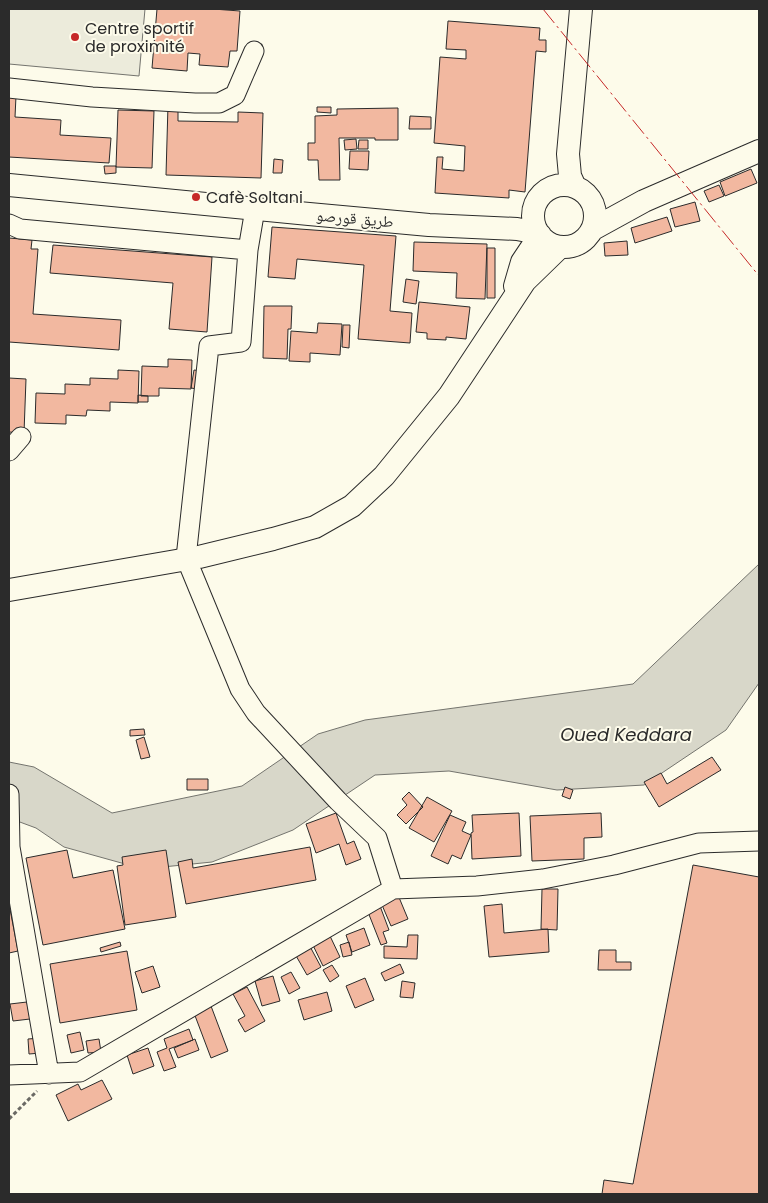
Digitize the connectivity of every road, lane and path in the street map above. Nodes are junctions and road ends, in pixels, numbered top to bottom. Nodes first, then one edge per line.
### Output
1 (581, 9) edge
2 (254, 51) dead end
3 (9, 88) edge
4 (759, 151) edge
5 (568, 154) junction
6 (9, 185) edge
7 (551, 188) junction
8 (583, 193) junction
9 (644, 201) junction
10 (255, 209) junction
11 (534, 211) junction
12 (9, 224) edge
13 (493, 228) junction
14 (593, 229) junction
15 (539, 234) junction
16 (560, 247) junction
17 (248, 250) junction
18 (508, 308) junction
19 (186, 558) junction
20 (9, 590) edge
21 (9, 794) edge
22 (759, 840) edge
23 (393, 889) junction
24 (52, 1073) junction
25 (9, 1075) edge
26 (9, 1119) edge

1 - 5 main road
2 - 3 street
4 - 9 main road
5 - 7 main road
5 - 8 main road
6 - 10 main road, طريق قورصو
7 - 8 main road
7 - 11 main road
8 - 9 main road
8 - 14 main road
9 - 14 main road
10 - 13 main road, طريق قورصو
10 - 17 street
11 - 13 main road
11 - 15 main road
12 - 17 street
13 - 15 main road, طريق قورصو
14 - 16 main road
15 - 16 main road
15 - 18 main road
16 - 18 main road
17 - 19 street
18 - 19 main road
19 - 20 main road
19 - 23 street
21 - 24 street
22 - 23 street
23 - 24 street
24 - 25 street
24 - 26 path

